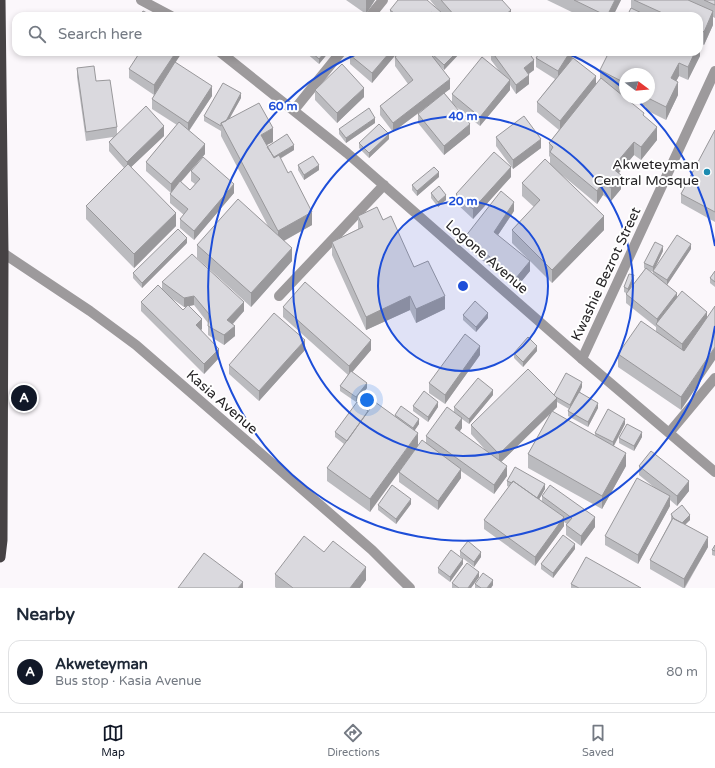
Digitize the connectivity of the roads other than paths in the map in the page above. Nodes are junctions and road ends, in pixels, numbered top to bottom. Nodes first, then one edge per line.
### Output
1 (0, 0) edge
2 (142, 0) edge
3 (383, 0) edge
4 (164, 12) edge
5 (373, 12) edge
6 (225, 56) edge
7 (338, 56) edge
8 (715, 71) edge
9 (294, 110) junction
10 (384, 185) junction
11 (3, 253) junction
12 (279, 296) dead end
13 (582, 359) junction
14 (715, 378) edge
15 (669, 433) junction
16 (715, 472) edge
17 (0, 557) edge
18 (410, 588) edge

1 - 11 highway
2 - 4 street
3 - 5 street
6 - 9 street, Logone Avenue
7 - 9 street
8 - 13 street, Kwashie Bezrot Street
9 - 10 street, Logone Avenue
10 - 12 street
10 - 13 street, Logone Avenue
11 - 17 highway
11 - 18 street, Kasia Avenue
13 - 15 street, Logone Avenue
14 - 15 street
15 - 16 street, Logone Avenue

